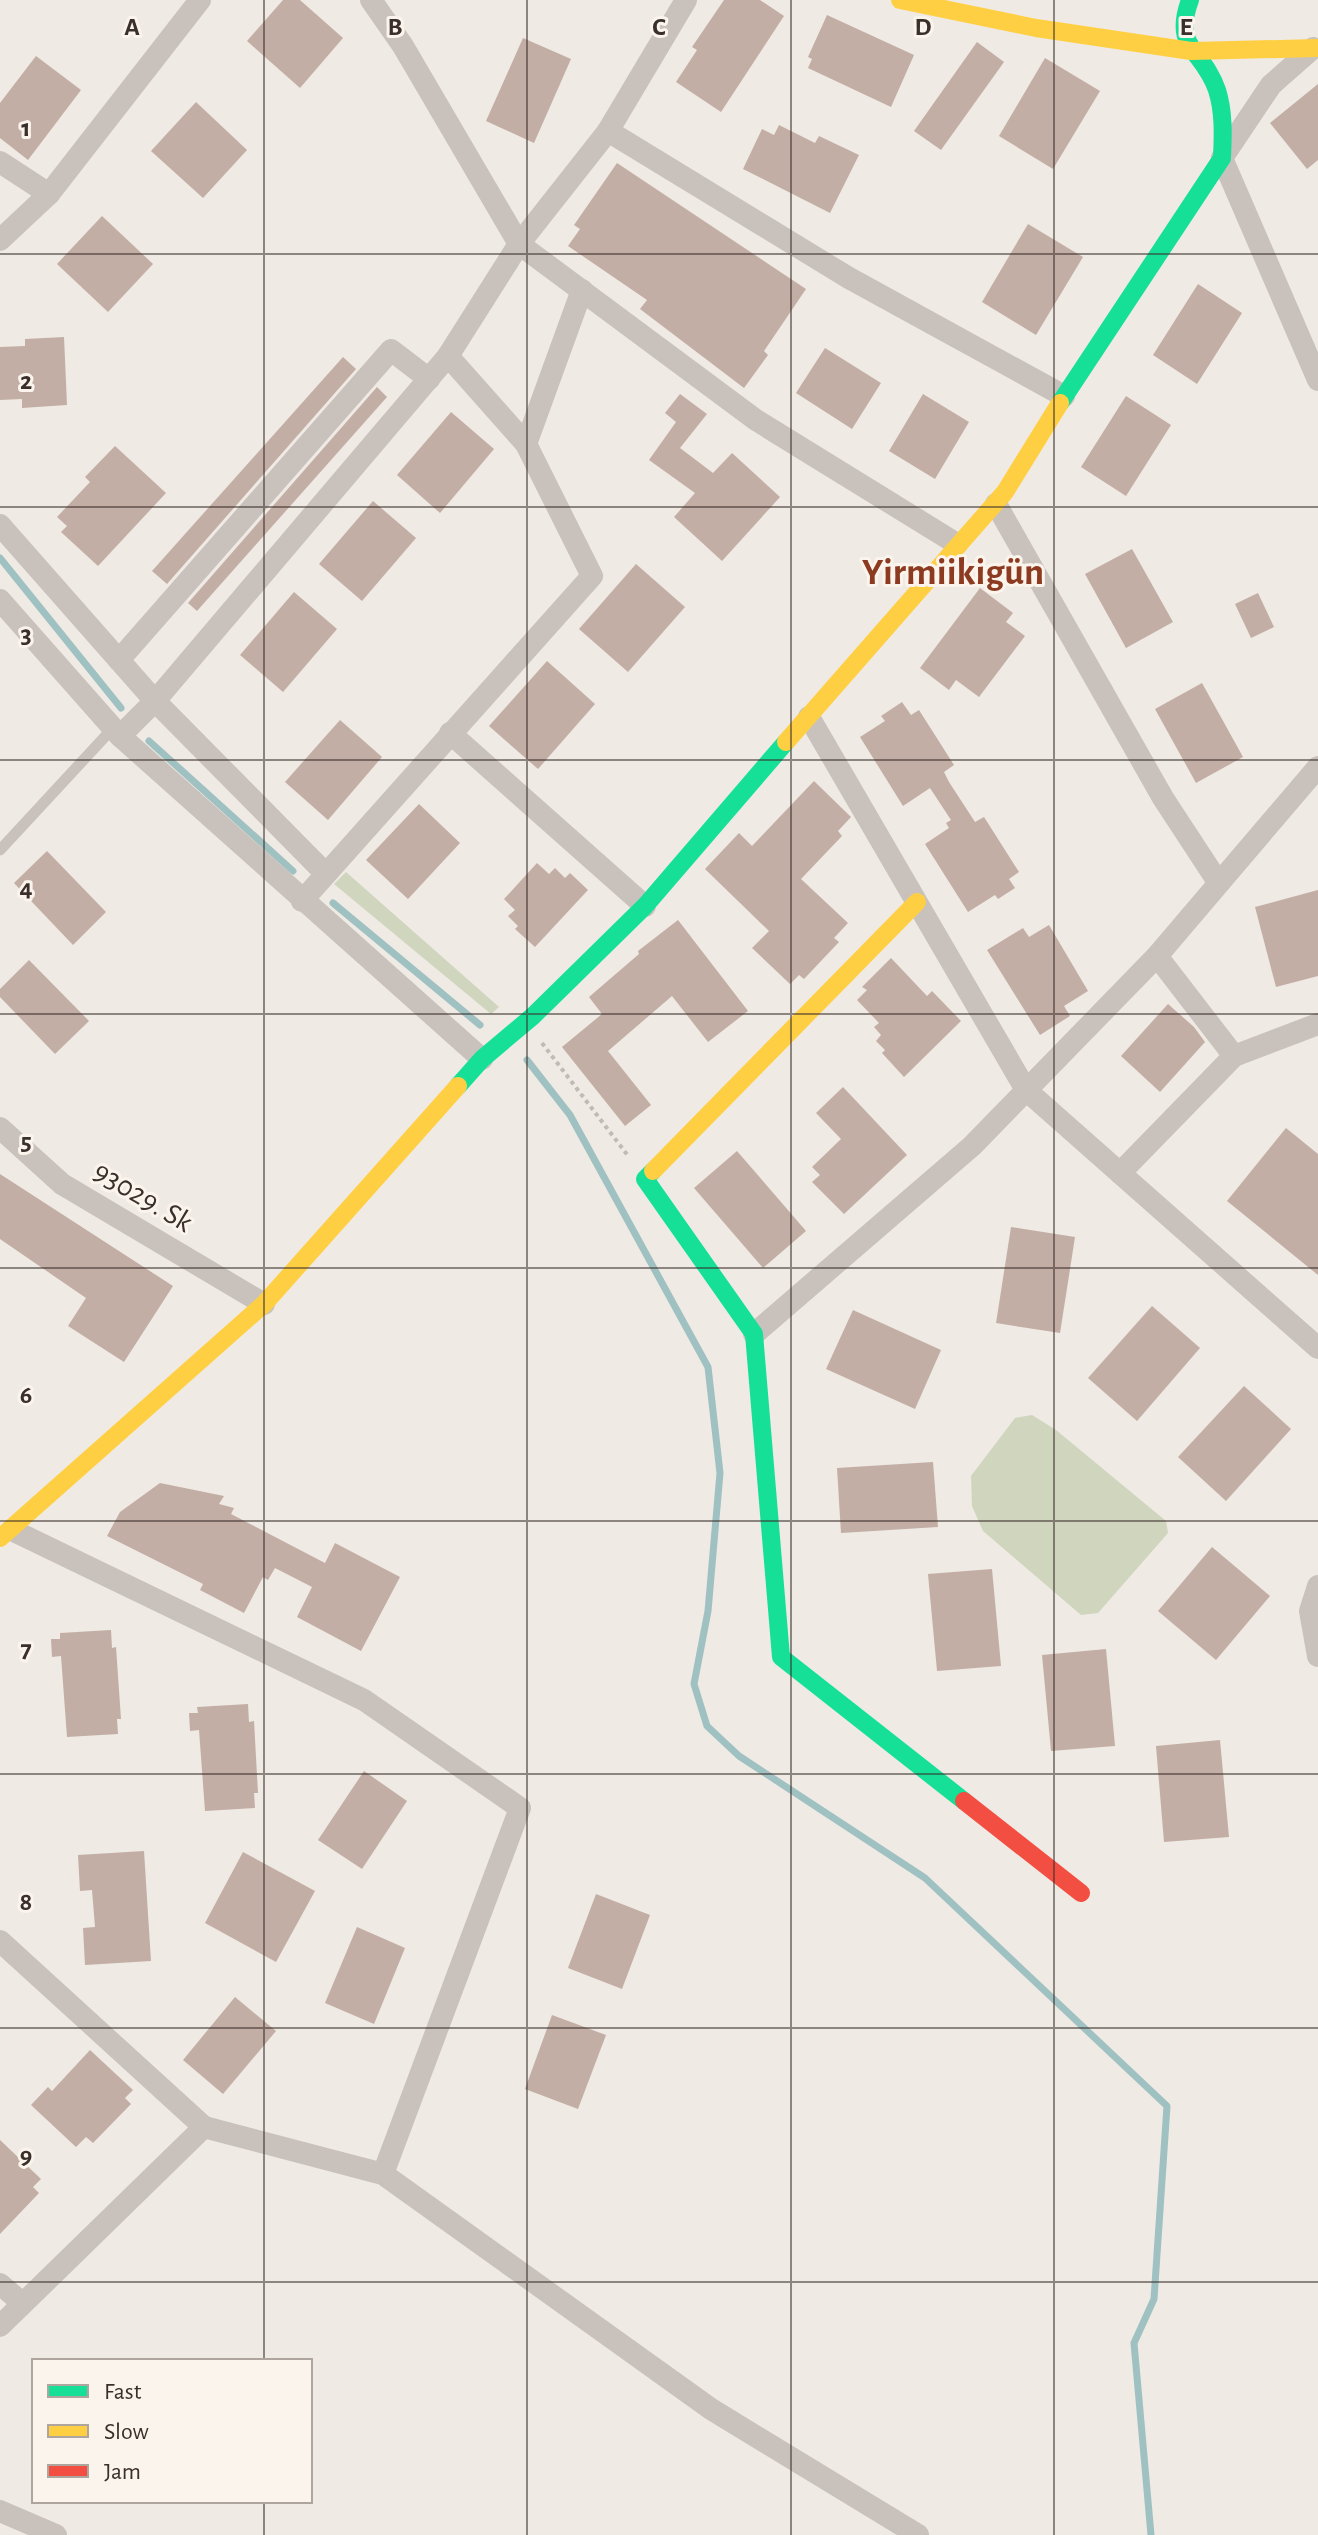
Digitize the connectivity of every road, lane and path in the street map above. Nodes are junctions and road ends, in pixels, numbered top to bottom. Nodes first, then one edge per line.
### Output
1 (200, 0) edge
2 (371, 0) edge
3 (686, 0) edge
4 (900, 0) edge
5 (1190, 0) edge
6 (1316, 48) edge
7 (1191, 51) junction
8 (608, 131) junction
9 (1222, 158) junction
10 (0, 162) edge
11 (49, 194) junction
12 (0, 240) edge
13 (519, 244) junction
14 (582, 290) junction
15 (448, 356) junction
16 (429, 379) junction
17 (1318, 380) edge
18 (1064, 396) junction
19 (526, 444) junction
20 (996, 504) junction
21 (0, 525) edge
22 (957, 544) junction
23 (0, 600) edge
24 (119, 660) junction
25 (155, 701) junction
26 (809, 717) junction
27 (117, 732) junction
28 (450, 733) junction
29 (1318, 767) edge
30 (0, 850) edge
31 (325, 873) junction
32 (1218, 882) junction
33 (302, 901) junction
34 (917, 902) junction
35 (645, 906) junction
36 (1157, 956) junction
37 (526, 1022) junction
38 (1318, 1024) edge
39 (1234, 1056) junction
40 (482, 1059) junction
41 (1026, 1090) junction
42 (0, 1128) edge
43 (1120, 1173) junction
44 (645, 1179) junction
45 (264, 1304) junction
46 (754, 1334) junction
47 (1318, 1348) edge
48 (6, 1534) edge
49 (1318, 1586) edge
50 (1318, 1656) edge
51 (1081, 1893) dead end
52 (0, 1941) edge
53 (204, 2127) junction
54 (383, 2174) junction
55 (0, 2284) edge
56 (22, 2303) junction
57 (0, 2326) edge
58 (0, 2511) edge
59 (56, 2535) edge
60 (918, 2535) edge

1 - 11 street
2 - 13 street
3 - 8 street
4 - 7 street
5 - 7 street
6 - 7 street
6 - 9 street
7 - 9 street
8 - 13 street
8 - 18 street
9 - 17 street
9 - 18 street
10 - 11 street
11 - 12 street
13 - 14 street
13 - 15 street
14 - 19 street
14 - 22 street
15 - 16 street
15 - 19 street
16 - 24 street
16 - 25 street
18 - 20 street
19 - 28 street
20 - 22 street
20 - 32 street
21 - 24 street
22 - 26 street
23 - 27 street
24 - 25 street
25 - 27 street
25 - 31 street
26 - 34 street
26 - 35 street
27 - 30 lane
27 - 33 street
28 - 31 street
28 - 35 street
29 - 32 street
31 - 33 street
32 - 36 street
33 - 40 street
34 - 41 street
34 - 44 street
35 - 37 street
36 - 39 street
36 - 41 street
37 - 40 street
37 - 44 path
38 - 39 street
39 - 43 street
40 - 45 street
41 - 43 street
41 - 46 street
42 - 45 street, 93029. Sk
43 - 47 street
44 - 46 street
45 - 48 street
46 - 51 street
48 - 54 street
49 - 50 street
52 - 53 street
53 - 54 street
53 - 56 street
54 - 60 street
55 - 56 street
56 - 57 street
58 - 59 street

